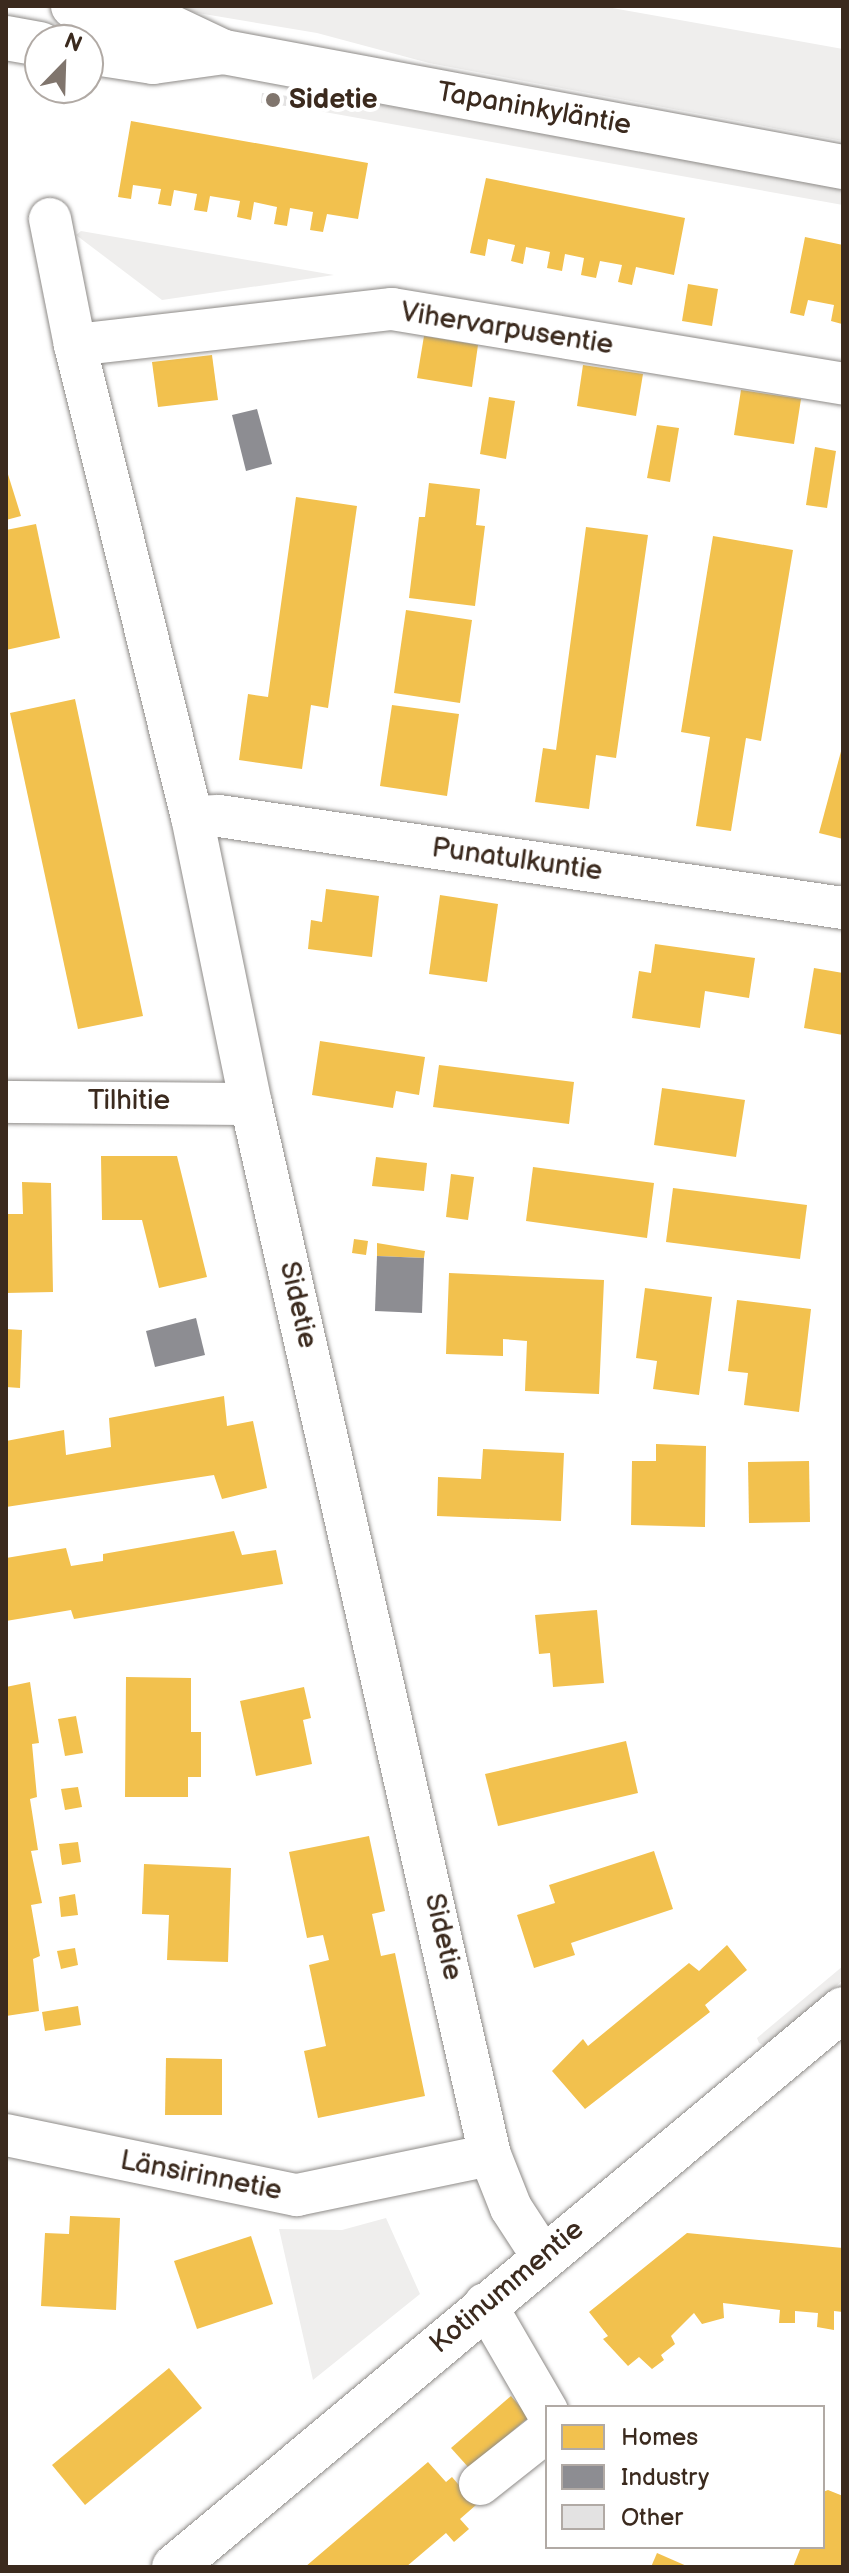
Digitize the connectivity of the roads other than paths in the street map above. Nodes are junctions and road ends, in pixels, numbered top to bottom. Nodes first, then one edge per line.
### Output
1 (73, 6) edge
2 (224, 52) junction
3 (104, 54) edge
4 (843, 167) edge
5 (50, 219) dead end
6 (75, 345) junction
7 (843, 384) edge
8 (192, 817) junction
9 (843, 908) edge
10 (6, 1102) edge
11 (251, 1104) junction
12 (843, 2009) edge
13 (6, 2135) edge
14 (490, 2155) junction
15 (543, 2257) junction
16 (485, 2304) junction
17 (545, 2408) edge
18 (545, 2433) edge
19 (480, 2484) dead end
20 (174, 2567) edge

1 - 2 main road, Tapaninkyläntie
2 - 3 main road, Tapaninkyläntie
2 - 4 main road, Tapaninkyläntie
5 - 6 street, Sidetie
6 - 7 street, Vihervarpusentie
6 - 8 street, Sidetie
8 - 9 street, Punatulkuntie
8 - 11 street, Sidetie
10 - 11 street, Tilhitie
11 - 14 street, Sidetie
12 - 15 main road, Kotinummentie
13 - 14 street, Länsirinnetie
14 - 15 street, Sidetie
15 - 16 main road, Kotinummentie
16 - 17 street
16 - 20 main road, Kotinummentie
18 - 19 street

